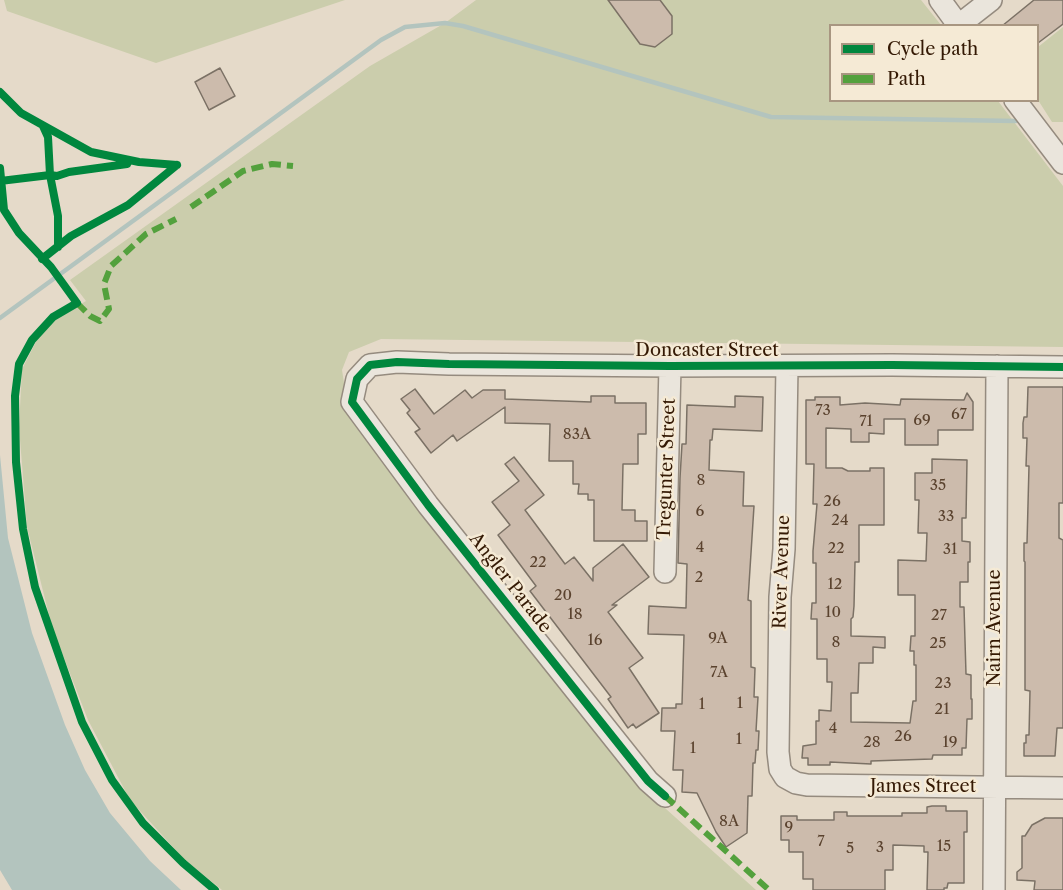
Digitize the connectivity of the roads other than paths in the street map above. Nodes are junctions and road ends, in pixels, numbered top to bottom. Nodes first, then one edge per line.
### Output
1 (940, 0) edge
2 (991, 0) edge
3 (958, 24) edge
4 (960, 24) edge
5 (1017, 102) edge
6 (1063, 163) edge
7 (670, 366) junction
8 (787, 366) junction
9 (997, 366) junction
10 (1063, 367) edge
11 (357, 379) joint
12 (665, 572) dead end
13 (785, 777) joint
14 (994, 787) junction
15 (1063, 788) edge
16 (665, 796) dead end
17 (993, 890) edge

1 - 3 street
2 - 4 street
5 - 6 street
7 - 8 street, Doncaster Street
7 - 11 street, Doncaster Street
7 - 12 street, Tregunter Street
8 - 9 street, Doncaster Street
8 - 13 street, River Avenue
9 - 10 street, Doncaster Street
9 - 14 street, Nairn Avenue
11 - 16 street, Angler Parade
13 - 14 street, James Street
14 - 15 street, James Street
14 - 17 street, Nairn Avenue

